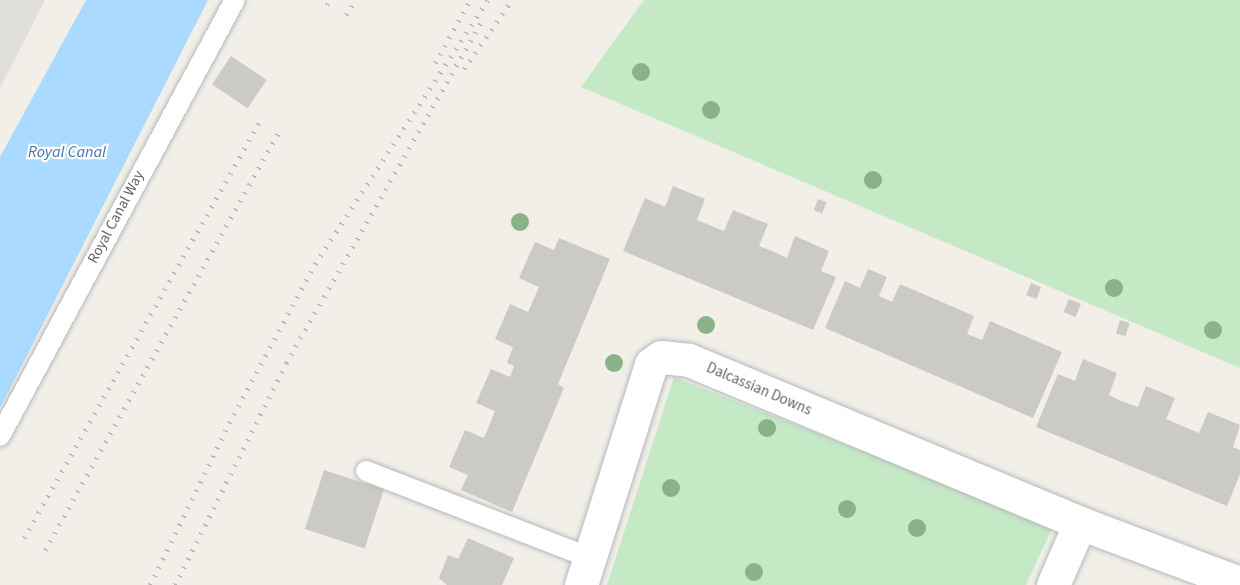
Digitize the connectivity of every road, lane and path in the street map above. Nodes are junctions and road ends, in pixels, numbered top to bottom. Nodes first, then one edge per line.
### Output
1 (235, 0) edge
2 (0, 436) edge
3 (366, 471) dead end
4 (1080, 523) junction
5 (584, 571) edge
6 (1240, 583) edge
7 (1053, 585) edge

1 - 2 lane, Royal Canal Way
3 - 5 lane
4 - 5 street, Dalcassian Downs
4 - 6 street, Dalcassian Downs
4 - 7 street

